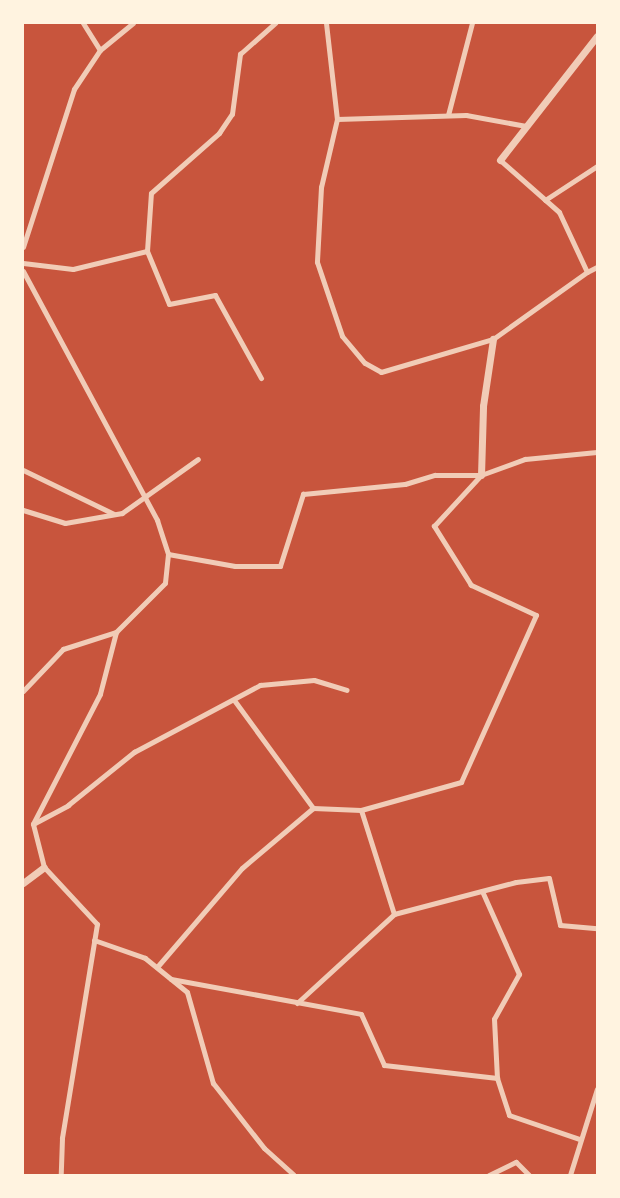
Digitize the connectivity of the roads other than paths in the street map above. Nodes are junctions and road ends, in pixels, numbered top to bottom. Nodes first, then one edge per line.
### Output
1 (83, 23) edge
2 (133, 23) edge
3 (275, 23) edge
4 (326, 23) edge
5 (472, 23) edge
6 (597, 36) edge
7 (100, 50) junction
8 (447, 115) junction
9 (337, 119) junction
10 (526, 126) junction
11 (500, 160) joint
12 (597, 166) edge
13 (545, 200) junction
14 (23, 247) edge
15 (147, 251) junction
16 (23, 263) edge
17 (597, 267) edge
18 (23, 271) edge
19 (587, 272) junction
20 (493, 339) junction
21 (261, 379) dead end
22 (597, 452) edge
23 (198, 459) dead end
24 (23, 470) edge
25 (481, 475) junction
26 (145, 498) junction
27 (23, 510) edge
28 (114, 514) junction
29 (168, 554) junction
30 (116, 632) junction
31 (347, 690) dead end
32 (23, 691) edge
33 (234, 700) junction
34 (313, 808) junction
35 (361, 810) junction
36 (33, 824) junction
37 (44, 867) junction
38 (23, 883) edge
39 (482, 891) junction
40 (394, 914) junction
41 (597, 928) edge
42 (94, 940) junction
43 (156, 967) junction
44 (171, 979) junction
45 (297, 1003) junction
46 (497, 1078) junction
47 (597, 1088) edge
48 (579, 1139) junction
49 (61, 1175) edge
50 (294, 1175) edge
51 (489, 1175) edge
52 (529, 1175) edge
53 (570, 1175) edge

1 - 7 lane
2 - 7 lane
3 - 15 lane
4 - 9 lane
5 - 8 lane
6 - 10 street
7 - 14 lane
8 - 9 lane
8 - 10 lane
9 - 20 lane
10 - 11 street
11 - 13 lane
12 - 13 lane
13 - 19 lane
15 - 16 lane
15 - 21 lane
17 - 19 lane
18 - 26 lane
19 - 20 lane
20 - 25 street
22 - 25 lane
23 - 26 lane
24 - 28 lane
25 - 29 lane
25 - 35 lane
26 - 28 lane
26 - 29 lane
27 - 28 lane
29 - 30 lane
30 - 32 lane
30 - 36 lane
31 - 33 lane
33 - 34 lane
33 - 36 lane
34 - 35 lane
34 - 43 lane
35 - 40 lane
36 - 37 lane
37 - 38 street
37 - 42 lane
39 - 40 lane
39 - 41 lane
39 - 46 lane
40 - 45 lane
42 - 43 lane
42 - 49 lane
43 - 44 lane
44 - 45 lane
44 - 50 lane
45 - 46 lane
46 - 48 lane
47 - 48 lane
48 - 53 lane
51 - 52 lane

